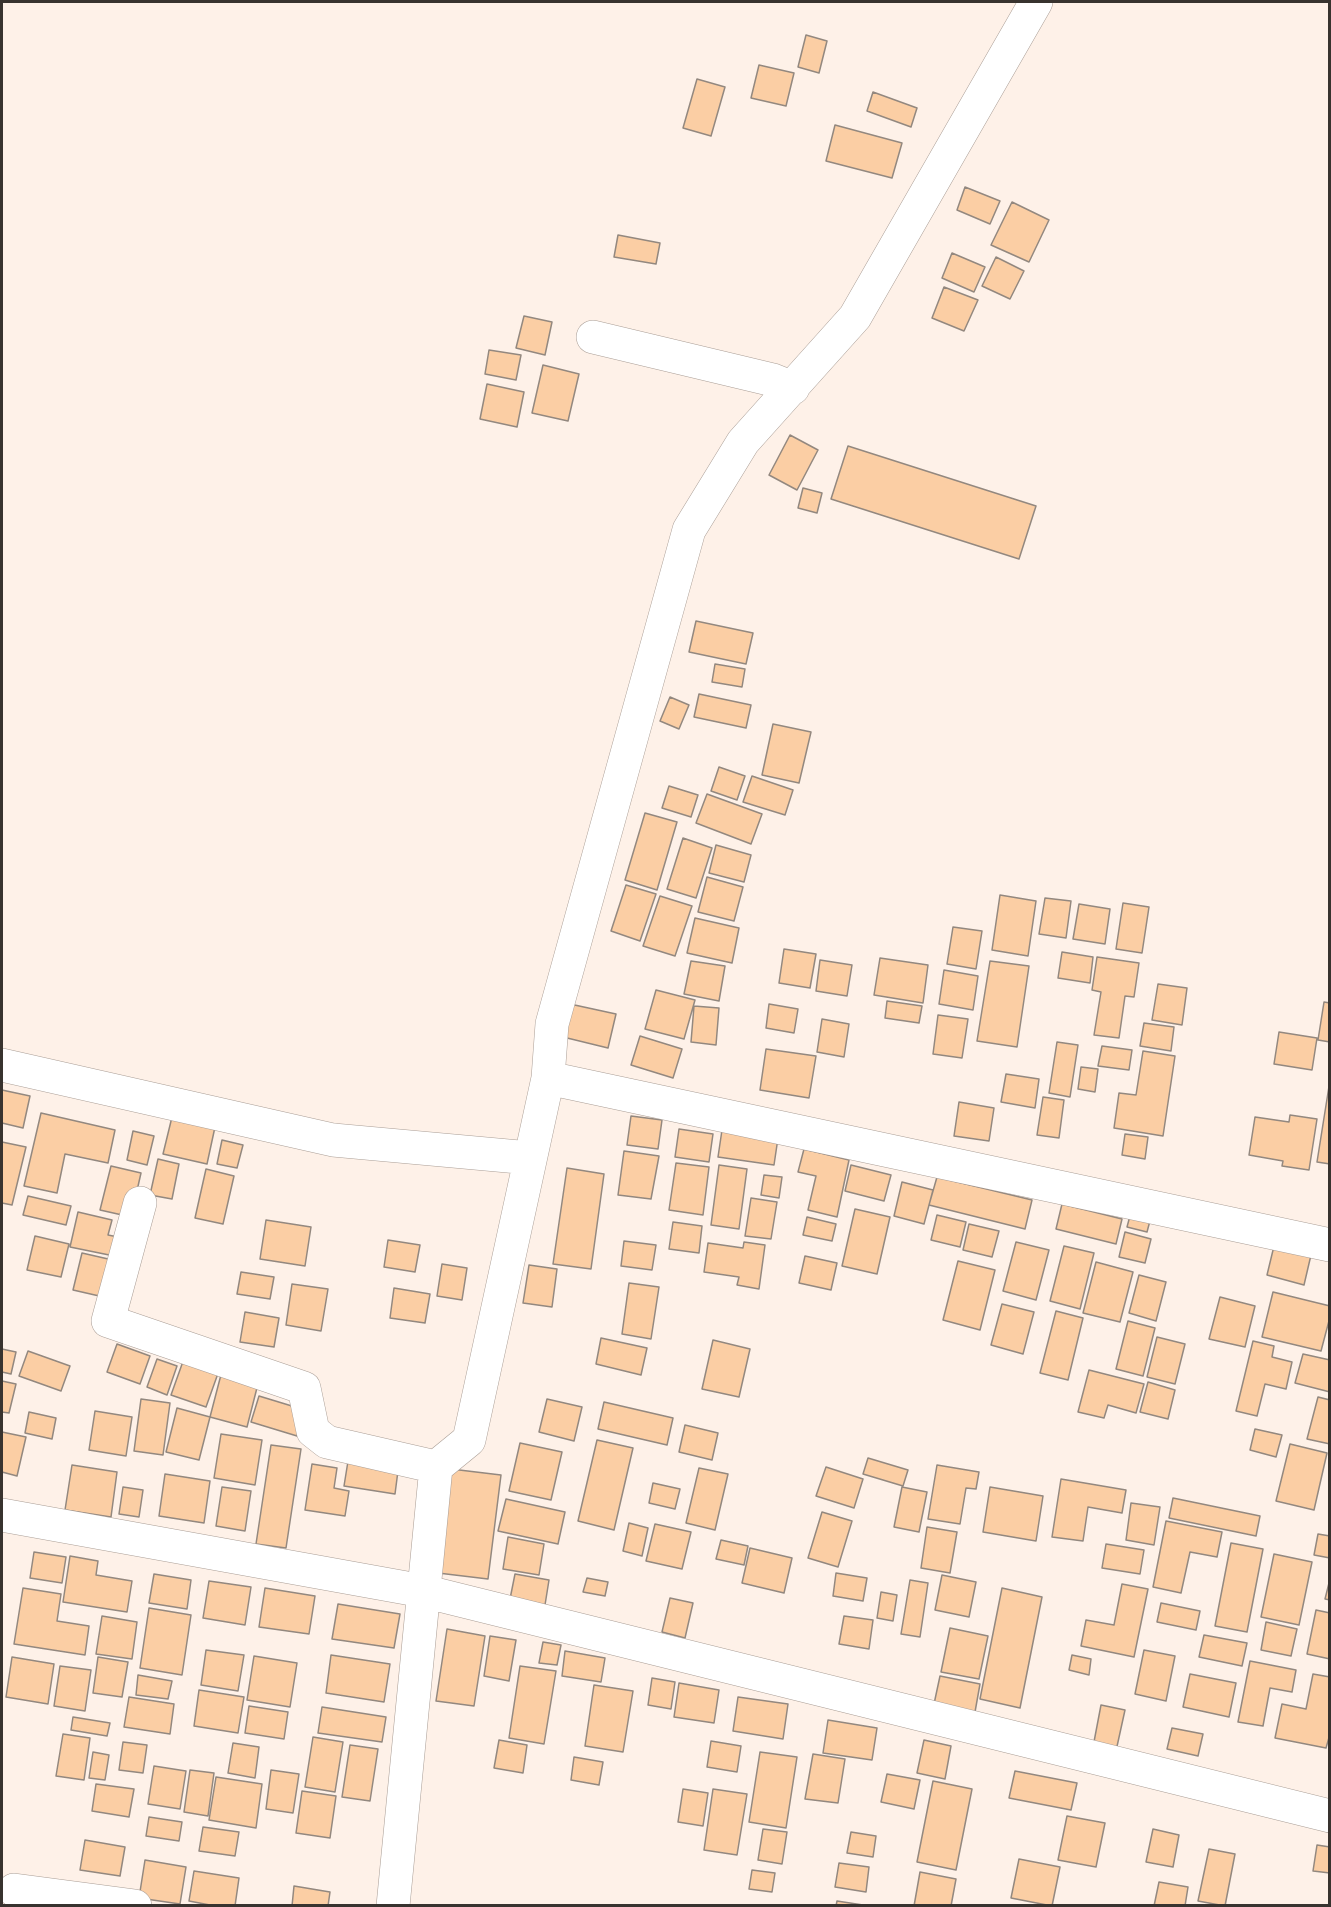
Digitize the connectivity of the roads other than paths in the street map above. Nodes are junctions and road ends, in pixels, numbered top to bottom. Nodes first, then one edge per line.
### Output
1 (1036, 2) edge
2 (593, 337) dead end
3 (784, 384) junction
4 (2, 1065) edge
5 (548, 1078) junction
6 (530, 1158) junction
7 (140, 1203) dead end
8 (1329, 1245) edge
9 (436, 1467) junction
10 (2, 1515) edge
11 (423, 1591) junction
12 (1329, 1816) edge
13 (14, 1890) dead end
14 (135, 1905) edge
15 (393, 1905) edge

1 - 3 street
2 - 3 street
3 - 5 street
4 - 6 street
5 - 6 street
5 - 8 street
6 - 9 street
7 - 9 street
9 - 11 street
10 - 11 street
11 - 12 street
11 - 15 street
13 - 14 street

